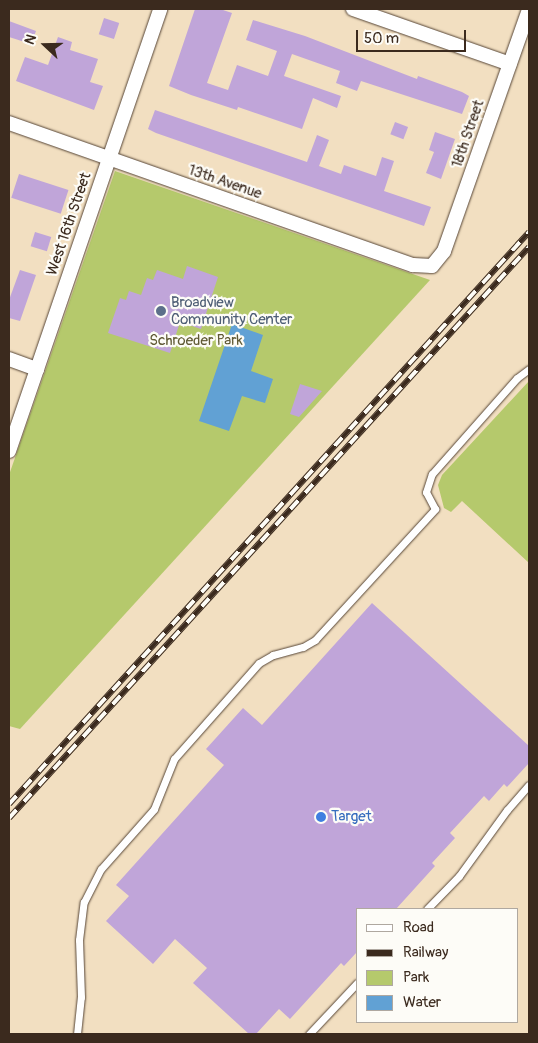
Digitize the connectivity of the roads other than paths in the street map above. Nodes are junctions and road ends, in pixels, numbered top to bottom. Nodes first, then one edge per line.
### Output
1 (160, 9) edge
2 (353, 9) edge
3 (529, 9) edge
4 (510, 64) junction
5 (9, 122) edge
6 (108, 158) junction
7 (432, 266) joint
8 (9, 359) edge
9 (37, 369) junction
10 (529, 369) edge
11 (9, 451) edge
12 (529, 785) edge
13 (428, 908) edge
14 (356, 984) edge
15 (77, 1034) edge
16 (309, 1034) edge

1 - 6 street, West 16th Street
2 - 4 street
3 - 4 street, 18th Street
4 - 7 street, 18th Street
5 - 6 street, 13th Avenue
6 - 7 street, 13th Avenue
6 - 9 street, West 16th Street
8 - 9 street
9 - 11 street, West 16th Street
10 - 15 lane
12 - 13 lane
14 - 16 lane

